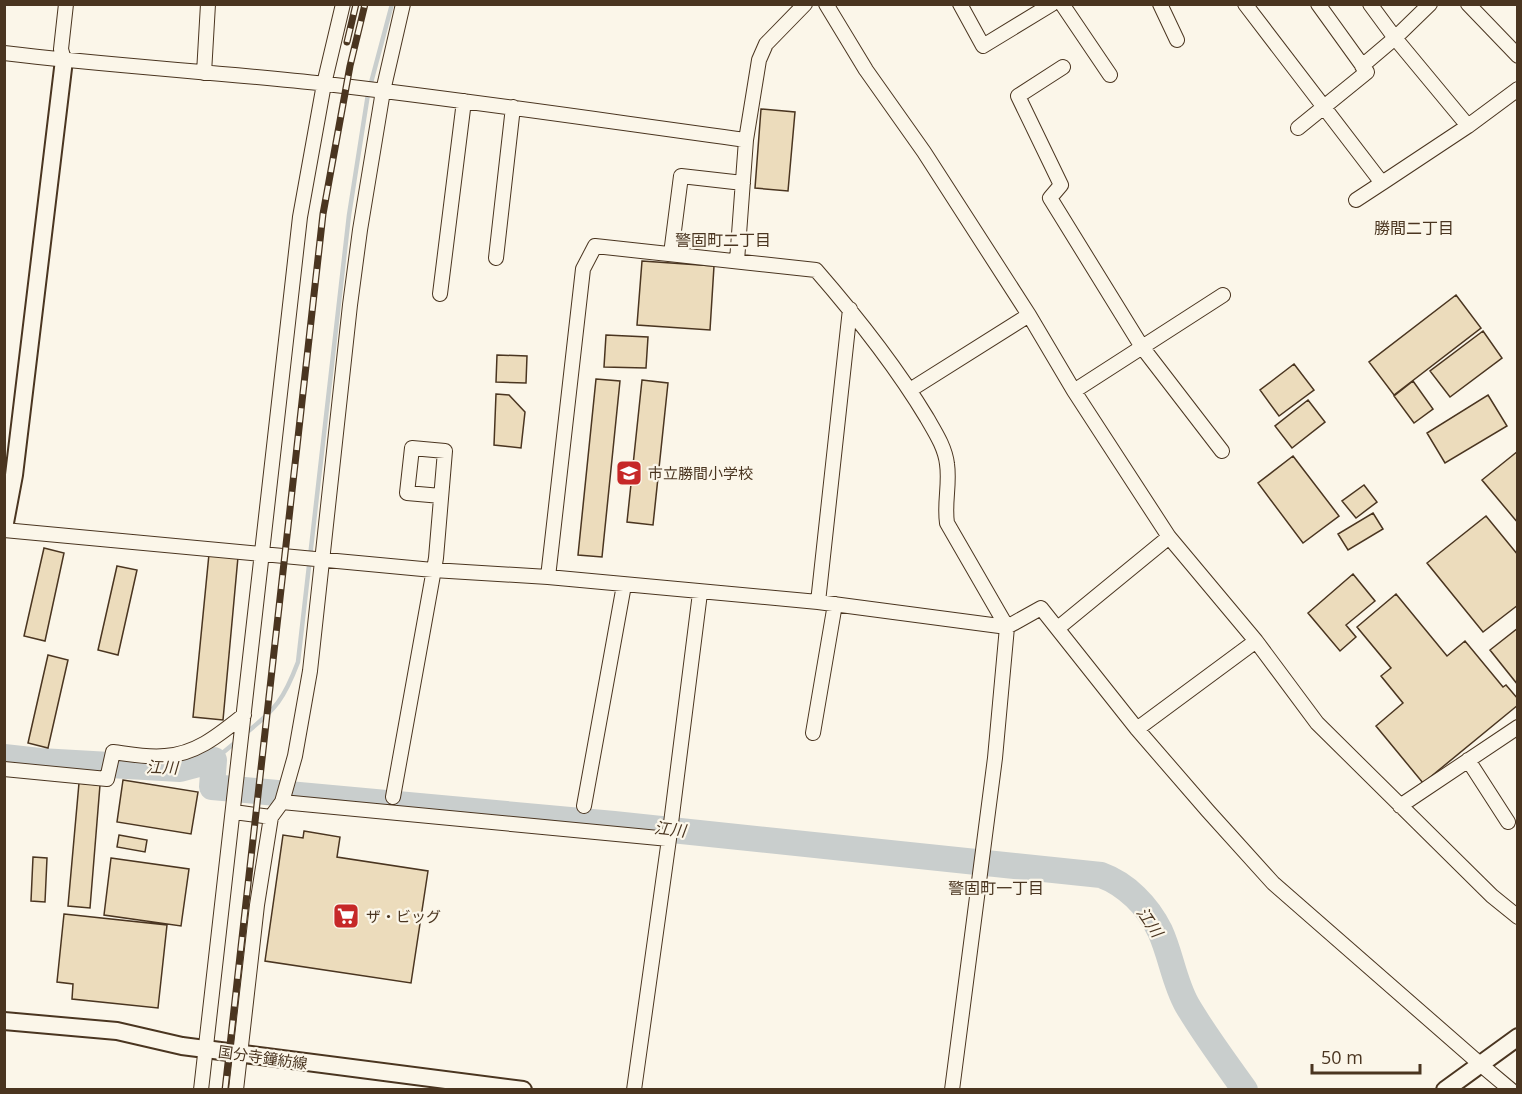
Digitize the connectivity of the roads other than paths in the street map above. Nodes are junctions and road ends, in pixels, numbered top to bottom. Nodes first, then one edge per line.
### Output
1 (66, 4) edge
2 (208, 4) edge
3 (344, 4) edge
4 (403, 4) edge
5 (805, 4) edge
6 (826, 4) edge
7 (960, 4) edge
8 (1052, 4) edge
9 (1062, 4) edge
10 (1160, 4) edge
11 (1245, 4) edge
12 (1318, 4) edge
13 (1370, 4) edge
14 (1430, 4) edge
15 (1468, 4) edge
16 (1395, 38) junction
17 (1177, 40) dead end
18 (4, 53) edge
19 (1518, 56) edge
20 (64, 60) junction
21 (1362, 66) junction
22 (1063, 68) dead end
23 (204, 73) junction
24 (1110, 75) dead end
25 (324, 84) junction
26 (1518, 89) edge
27 (383, 91) junction
28 (464, 101) junction
29 (513, 107) junction
30 (1324, 108) junction
31 (1468, 126) junction
32 (1298, 128) dead end
33 (746, 140) junction
34 (743, 183) junction
35 (1382, 183) junction
36 (1356, 200) dead end
37 (671, 254) junction
38 (496, 258) dead end
39 (737, 261) junction
40 (441, 294) dead end
41 (1223, 295) dead end
42 (850, 309) junction
43 (1029, 315) junction
44 (1142, 347) junction
45 (910, 390) junction
46 (1074, 391) junction
47 (1222, 451) dead end
48 (441, 496) dead end
49 (4, 529) edge
50 (1169, 537) junction
51 (261, 554) junction
52 (321, 559) junction
53 (433, 570) junction
54 (548, 577) junction
55 (624, 585) junction
56 (700, 593) junction
57 (818, 602) junction
58 (836, 604) junction
59 (1007, 627) junction
60 (1058, 628) junction
61 (1256, 641) junction
62 (244, 715) junction
63 (1518, 727) edge
64 (1137, 729) junction
65 (813, 733) dead end
66 (1468, 760) junction
67 (4, 769) edge
68 (393, 796) dead end
69 (282, 802) junction
70 (584, 806) dead end
71 (1400, 806) junction
72 (234, 812) junction
73 (271, 817) junction
74 (1508, 822) dead end
75 (669, 839) junction
76 (1518, 917) edge
77 (4, 1021) edge
78 (1518, 1037) edge
79 (206, 1049) junction
80 (239, 1054) junction
81 (1480, 1064) junction
82 (201, 1089) edge
83 (236, 1089) edge
84 (523, 1089) edge
85 (634, 1089) edge
86 (952, 1089) edge
87 (1445, 1089) edge
88 (1511, 1089) edge

1 - 20 street
2 - 23 street
3 - 25 street
4 - 27 street
5 - 33 street
6 - 43 street
7 - 8 street
9 - 24 street
10 - 17 street
11 - 30 street
12 - 21 street
13 - 16 street
14 - 16 street
15 - 19 street
16 - 21 street
16 - 31 street
18 - 20 street
20 - 23 street
20 - 49 street
21 - 30 street
22 - 44 street
23 - 25 street
25 - 27 street
25 - 51 street
26 - 31 street
27 - 28 street
27 - 52 street
28 - 29 street
28 - 40 street
29 - 33 street
29 - 38 street
30 - 32 street
30 - 35 street
31 - 35 street
33 - 34 street
34 - 37 street
34 - 39 street
35 - 36 street
37 - 39 street
37 - 54 street
39 - 42 street
41 - 44 street
42 - 45 street
42 - 57 street
43 - 45 street
43 - 46 street
44 - 46 street
44 - 47 street
45 - 59 street
46 - 50 street
48 - 53 street
49 - 51 street
50 - 60 street
50 - 61 street
51 - 52 street
51 - 62 street
52 - 53 street
52 - 69 street
53 - 54 street
53 - 68 street
54 - 55 street
55 - 56 street
55 - 70 street
56 - 57 street
56 - 75 street
57 - 58 street
58 - 59 street
58 - 65 street
59 - 60 street
59 - 86 street
60 - 64 street
61 - 64 street
61 - 71 street
62 - 67 street
62 - 72 street
63 - 66 street
64 - 81 street
66 - 71 street
66 - 74 street
69 - 73 street
69 - 75 street
71 - 76 street
72 - 73 street
72 - 79 street
73 - 80 street
75 - 85 street
77 - 79 street, 国分寺鐘紡線
78 - 81 street
79 - 80 street, 国分寺鐘紡線
79 - 82 street
80 - 83 street
80 - 84 street, 国分寺鐘紡線
81 - 87 street
81 - 88 street

